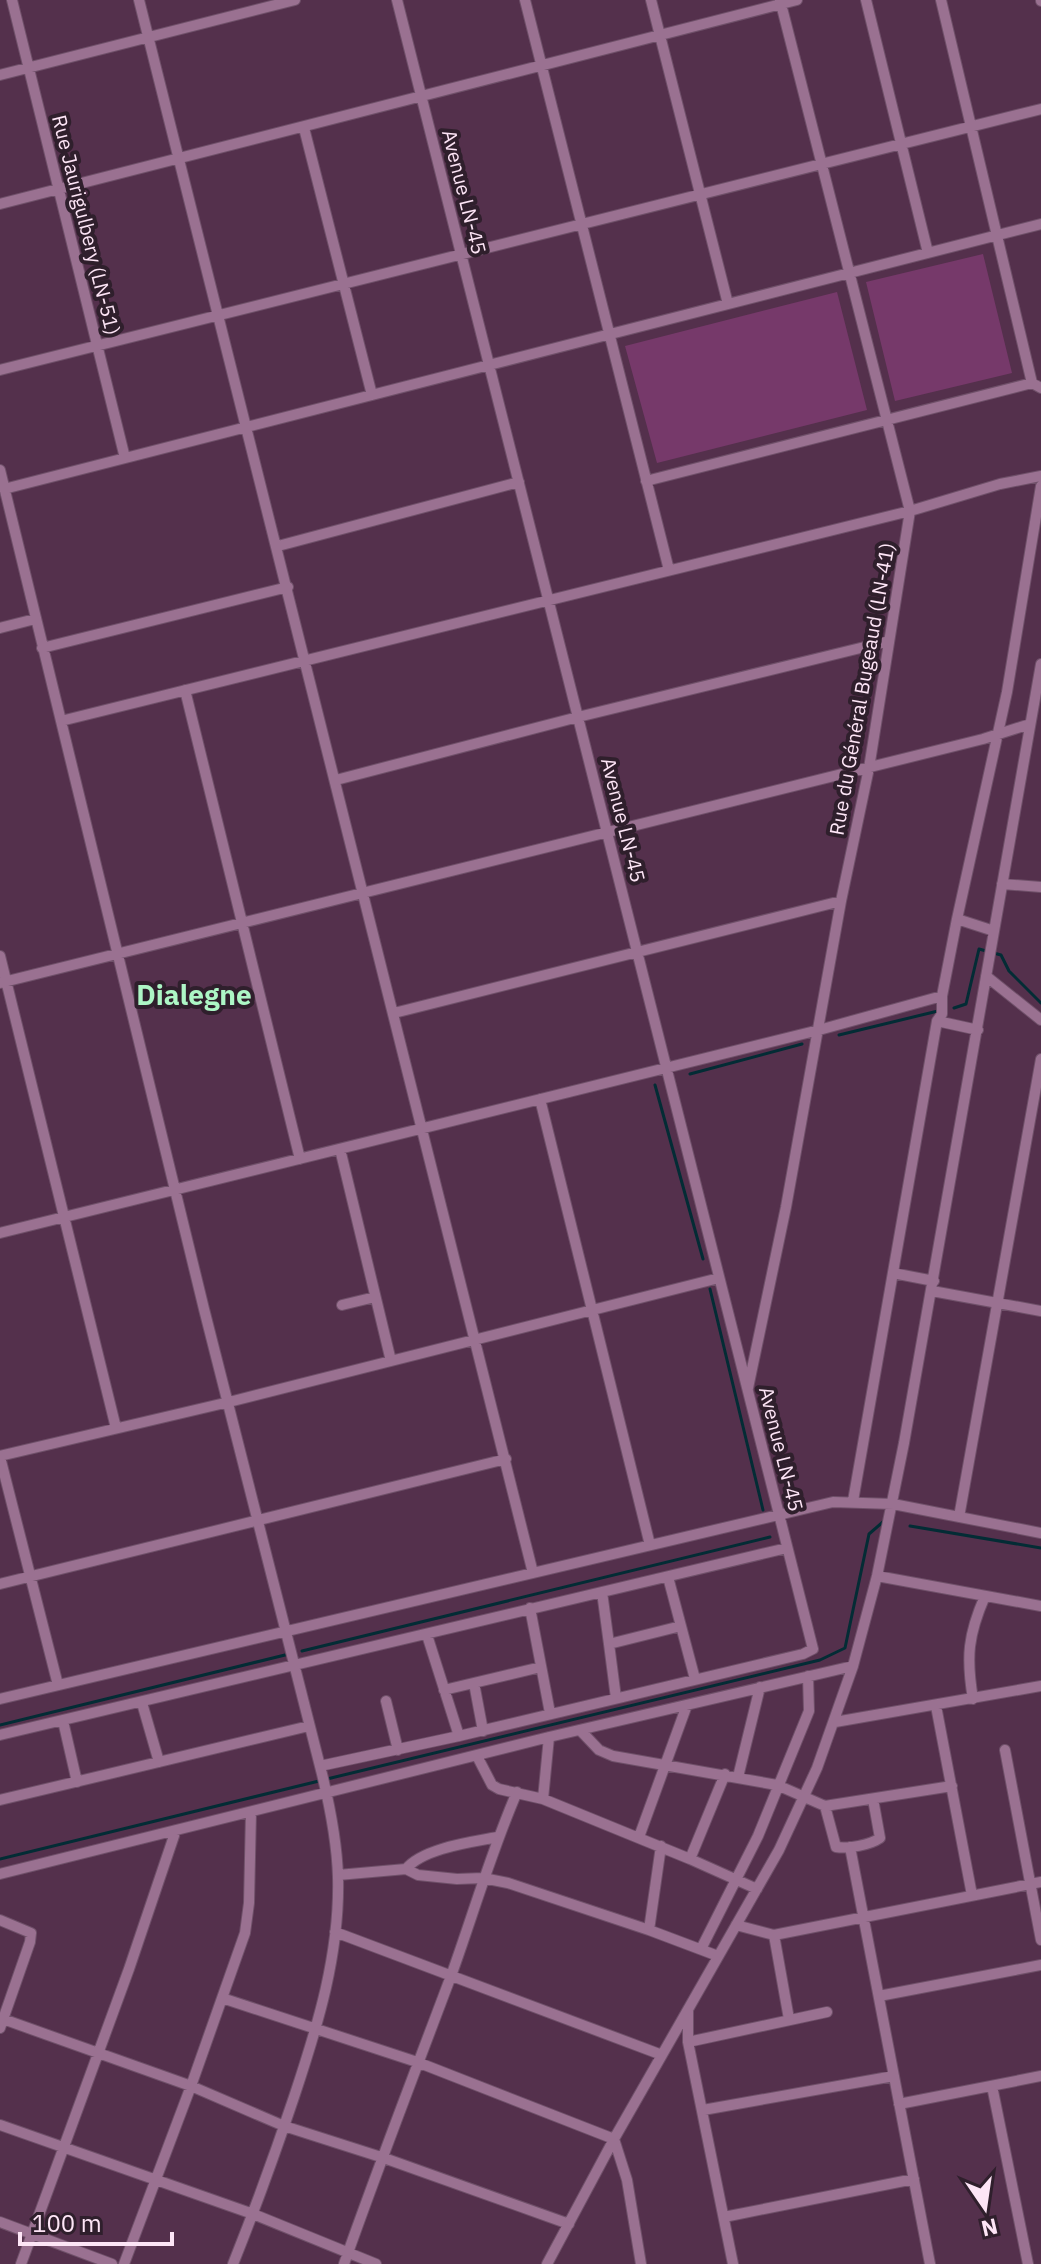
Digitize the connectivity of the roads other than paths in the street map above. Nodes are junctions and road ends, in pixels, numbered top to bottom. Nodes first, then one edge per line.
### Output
1 (12, 0) edge
2 (139, 0) edge
3 (295, 0) edge
4 (397, 0) edge
5 (525, 0) edge
6 (651, 0) edge
7 (797, 0) edge
8 (866, 0) edge
9 (941, 0) edge
10 (780, 2) edge
11 (273, 3) edge
12 (660, 35) junction
13 (149, 37) junction
14 (542, 65) junction
15 (29, 68) junction
16 (0, 75) edge
17 (422, 96) junction
18 (1041, 109) edge
19 (972, 127) junction
20 (304, 128) junction
21 (901, 144) junction
22 (178, 158) junction
23 (822, 164) junction
24 (58, 189) junction
25 (700, 195) junction
26 (0, 204) edge
27 (582, 224) junction
28 (1041, 224) edge
29 (997, 236) junction
30 (928, 253) junction
31 (462, 255) junction
32 (849, 273) junction
33 (344, 284) junction
34 (728, 304) junction
35 (217, 316) junction
36 (610, 334) junction
37 (97, 346) junction
38 (489, 365) junction
39 (0, 370) edge
40 (1037, 385) edge
41 (372, 395) junction
42 (887, 420) junction
43 (244, 428) junction
44 (125, 458) junction
45 (0, 470) edge
46 (1041, 476) edge
47 (646, 481) junction
48 (519, 482) junction
49 (1041, 486) edge
50 (4, 489) junction
51 (910, 511) junction
52 (1033, 529) junction
53 (1041, 545) edge
54 (278, 546) junction
55 (669, 570) junction
56 (288, 587) junction
57 (549, 600) junction
58 (35, 619) junction
59 (0, 628) edge
60 (889, 641) junction
61 (42, 648) junction
62 (306, 660) junction
63 (1041, 664) edge
64 (1039, 683) edge
65 (185, 690) junction
66 (578, 717) junction
67 (61, 721) junction
68 (1030, 724) junction
69 (996, 736) junction
70 (869, 768) junction
71 (336, 780) junction
72 (607, 833) junction
73 (1002, 884) junction
74 (1041, 887) edge
75 (364, 893) junction
76 (841, 901) junction
77 (957, 919) junction
78 (242, 923) junction
79 (994, 931) junction
80 (637, 952) junction
81 (117, 953) junction
82 (0, 956) edge
83 (986, 976) junction
84 (3, 982) edge
85 (942, 996) junction
86 (394, 1013) junction
87 (1041, 1020) edge
88 (937, 1021) junction
89 (819, 1030) junction
90 (978, 1030) junction
91 (1041, 1059) edge
92 (666, 1068) junction
93 (540, 1099) junction
94 (423, 1128) junction
95 (340, 1149) junction
96 (300, 1159) junction
97 (176, 1190) junction
98 (64, 1217) junction
99 (0, 1233) edge
100 (893, 1273) junction
101 (719, 1278) junction
102 (933, 1286) junction
103 (375, 1297) junction
104 (998, 1303) junction
105 (342, 1305) dead end
106 (592, 1309) junction
107 (1041, 1311) edge
108 (475, 1338) junction
109 (391, 1361) junction
110 (748, 1390) junction
111 (229, 1402) junction
112 (116, 1428) junction
113 (0, 1457) edge
114 (506, 1459) junction
115 (853, 1501) junction
116 (893, 1504) junction
117 (779, 1513) junction
118 (959, 1517) junction
119 (258, 1519) junction
120 (1041, 1533) edge
121 (650, 1545) junction
122 (787, 1548) junction
123 (533, 1573) junction
124 (877, 1576) junction
125 (30, 1577) junction
126 (668, 1577) junction
127 (0, 1584) edge
128 (602, 1592) junction
129 (985, 1596) junction
130 (1041, 1606) edge
131 (530, 1608) junction
132 (681, 1626) junction
133 (286, 1632) junction
134 (427, 1635) junction
135 (609, 1644) junction
136 (295, 1666) junction
137 (853, 1666) junction
138 (541, 1667) junction
139 (808, 1676) junction
140 (695, 1679) junction
141 (474, 1683) junction
142 (58, 1685) junction
143 (1041, 1686) edge
144 (760, 1687) junction
145 (444, 1690) junction
146 (616, 1698) junction
147 (0, 1699) edge
148 (973, 1699) junction
149 (386, 1701) dead end
150 (142, 1703) junction
151 (687, 1705) junction
152 (936, 1706) junction
153 (550, 1713) junction
154 (63, 1721) junction
155 (835, 1722) junction
156 (309, 1726) junction
157 (580, 1730) junction
158 (483, 1731) junction
159 (0, 1735) edge
160 (459, 1736) junction
161 (549, 1737) junction
162 (398, 1750) junction
163 (1005, 1750) dead end
164 (477, 1756) junction
165 (159, 1762) junction
166 (665, 1767) junction
167 (321, 1770) junction
168 (725, 1774) junction
169 (738, 1777) junction
170 (77, 1782) junction
171 (777, 1785) junction
172 (952, 1786) junction
173 (326, 1790) junction
174 (517, 1792) junction
175 (806, 1796) junction
176 (543, 1799) junction
177 (873, 1799) junction
178 (0, 1800) edge
179 (825, 1806) junction
180 (251, 1812) junction
181 (176, 1830) junction
182 (498, 1837) junction
183 (639, 1837) junction
184 (661, 1846) junction
185 (850, 1847) junction
186 (690, 1859) junction
187 (406, 1869) junction
188 (0, 1874) edge
189 (338, 1875) junction
190 (483, 1878) junction
191 (736, 1879) junction
192 (1036, 1882) edge
193 (757, 1889) junction
194 (972, 1895) junction
195 (863, 1917) junction
196 (0, 1920) edge
197 (736, 1925) junction
198 (649, 1930) junction
199 (335, 1932) junction
200 (774, 1935) junction
201 (1041, 1940) edge
202 (701, 1949) junction
203 (718, 1956) junction
204 (1041, 1965) edge
205 (452, 1974) junction
206 (879, 1996) junction
207 (222, 1998) junction
208 (688, 2009) junction
209 (827, 2012) dead end
210 (789, 2019) junction
211 (1, 2022) edge
212 (317, 2028) junction
213 (688, 2042) junction
214 (99, 2052) junction
215 (662, 2055) junction
216 (417, 2062) junction
217 (894, 2076) junction
218 (1041, 2076) edge
219 (191, 2086) junction
220 (992, 2086) junction
221 (899, 2104) junction
222 (703, 2110) junction
223 (0, 2125) edge
224 (284, 2126) junction
225 (614, 2139) junction
226 (64, 2148) junction
227 (384, 2158) junction
228 (914, 2179) junction
229 (154, 2181) junction
230 (253, 2214) junction
231 (724, 2217) junction
232 (0, 2222) edge
233 (569, 2224) junction
234 (33, 2234) junction
235 (349, 2251) junction
236 (21, 2264) edge
237 (112, 2264) edge
238 (124, 2264) edge
239 (233, 2264) edge
240 (344, 2264) edge
241 (376, 2264) edge
242 (547, 2264) edge
243 (641, 2264) edge
244 (733, 2264) edge
245 (930, 2264) edge
246 (1028, 2264) edge

1 - 15 street, Rue Jaurigulbery (LN-51)
2 - 13 street
3 - 11 street
4 - 17 street, Avenue LN-45
5 - 14 street
6 - 12 street
7 - 10 street
8 - 21 street
9 - 19 street
10 - 12 street
10 - 23 street, Rue du Général Bugeaud (LN-41)
11 - 13 street
12 - 14 street
12 - 25 street
13 - 15 street
13 - 22 street
14 - 17 street
14 - 27 street
15 - 16 street
15 - 24 street, Rue Jaurigulbery (LN-51)
17 - 20 street
17 - 31 street, Avenue LN-45
18 - 19 street
19 - 21 street
19 - 29 street
20 - 22 street
20 - 33 street
21 - 23 street
21 - 30 street
22 - 24 street
22 - 35 street
23 - 25 street
23 - 32 street, Rue du Général Bugeaud (LN-41)
24 - 26 street
24 - 37 street, Rue Jaurigulbery (LN-51)
25 - 27 street
25 - 34 street
27 - 31 street
27 - 36 street
28 - 29 street
29 - 30 street
29 - 40 street
30 - 32 street
31 - 33 street
31 - 38 street, Avenue LN-45
32 - 34 street
32 - 42 street, Rue du Général Bugeaud (LN-41)
33 - 35 street
33 - 41 street
34 - 36 street
35 - 37 street
35 - 43 street
36 - 38 street
36 - 47 street
37 - 39 street
37 - 44 street, Rue Jaurigulbery (LN-51)
38 - 41 street
38 - 48 street, Avenue LN-45
40 - 42 street
41 - 43 street
42 - 47 street
42 - 51 street, Rue du Général Bugeaud (LN-41)
43 - 44 street
43 - 54 street
44 - 50 street
45 - 50 street
46 - 51 street
47 - 55 street
48 - 54 street
48 - 57 street, Avenue LN-45
49 - 52 street
50 - 58 street
51 - 55 street
51 - 60 street, Rue du Général Bugeaud (LN-41)
52 - 53 street
52 - 69 street
54 - 56 street
55 - 57 street
56 - 61 street
56 - 62 street
57 - 62 street
57 - 66 street, Avenue LN-45
58 - 59 street
58 - 61 street
60 - 66 street
60 - 70 street, Rue du Général Bugeaud (LN-41)
61 - 67 street
62 - 65 street
62 - 71 street
63 - 64 street
64 - 68 street
65 - 67 street
65 - 78 street
66 - 71 street
66 - 72 street, Avenue LN-45
67 - 81 street
68 - 69 street
68 - 73 street
69 - 70 street
69 - 77 street
70 - 72 street
70 - 76 street, Rue du Général Bugeaud (LN-41)
71 - 75 street
72 - 75 street
72 - 80 street, Avenue LN-45
73 - 74 street
73 - 79 street
75 - 78 street
75 - 86 street
76 - 80 street
76 - 89 street, Rue du Général Bugeaud (LN-41)
77 - 79 street
77 - 85 street
78 - 81 street
78 - 96 street
79 - 83 street
80 - 86 street
80 - 92 street, Avenue LN-45
81 - 84 street
81 - 97 street
82 - 84 street
83 - 87 street
83 - 90 street
84 - 98 street
85 - 88 street
85 - 89 street
86 - 94 street
88 - 90 street
88 - 100 street
89 - 92 street
89 - 110 street, Rue du Général Bugeaud (LN-41)
90 - 102 street
91 - 104 street
92 - 93 street
92 - 101 street, Avenue LN-45
93 - 94 street
93 - 106 street
94 - 95 street
94 - 108 street
95 - 96 street
95 - 103 street
96 - 97 street
97 - 98 street
97 - 111 street
98 - 99 street
98 - 112 street
100 - 102 street
100 - 115 street
101 - 106 street
101 - 110 street, Avenue LN-45
102 - 104 street
102 - 116 street
103 - 105 street
103 - 109 street
104 - 107 street
104 - 118 street
106 - 108 street
106 - 121 street
108 - 109 street
108 - 114 street
109 - 111 street
110 - 117 street, Avenue LN-45
111 - 112 street
111 - 119 street
112 - 113 street
113 - 125 street
114 - 119 street
114 - 123 street
115 - 116 street
115 - 117 street
116 - 118 street
116 - 124 street
117 - 121 street
117 - 122 street, Avenue LN-45
118 - 120 street
119 - 125 street
119 - 133 street
121 - 123 street
122 - 126 street
122 - 140 street, Avenue LN-45
123 - 133 street
124 - 129 street
124 - 137 street
125 - 127 street
125 - 142 street
126 - 128 street
126 - 132 street
128 - 131 street
128 - 135 street
129 - 130 street
129 - 148 street
131 - 134 street
131 - 138 street
132 - 135 street
132 - 140 street
133 - 136 street
133 - 142 street
134 - 136 street
134 - 145 street
135 - 146 street
136 - 150 street
136 - 156 street
137 - 139 street
137 - 155 street
138 - 141 street
138 - 153 street
139 - 144 street
139 - 171 street
140 - 146 street
141 - 145 street
141 - 158 street
142 - 147 street
143 - 148 street
144 - 151 street
144 - 169 street
145 - 160 street
146 - 153 street
148 - 152 street
149 - 162 street
150 - 154 street
150 - 165 street
151 - 157 street
151 - 166 street
152 - 155 street
152 - 172 street
153 - 158 street
154 - 159 street
154 - 170 street
155 - 175 street
156 - 165 street
156 - 167 street
157 - 161 street
157 - 166 street
158 - 160 street
160 - 162 street
161 - 164 street
161 - 176 street
162 - 167 street
163 - 192 street
164 - 173 street
164 - 174 street
165 - 170 street
166 - 168 street
166 - 183 street
167 - 173 street
168 - 169 street
168 - 186 street
169 - 171 street
170 - 178 street
171 - 175 street
171 - 191 street
172 - 177 street
172 - 194 street
173 - 180 street
173 - 189 street
174 - 176 street
174 - 182 street
175 - 179 street
175 - 193 street
176 - 183 street
177 - 179 street
177 - 185 street
179 - 185 street
180 - 181 street
180 - 207 street
181 - 188 street
181 - 214 street
182 - 187 street
182 - 190 street
183 - 184 street
184 - 186 street
184 - 198 street
185 - 195 street
186 - 191 street
187 - 189 street
187 - 190 street
189 - 199 street
190 - 198 street
190 - 205 street
191 - 193 street
191 - 202 street
192 - 194 street
192 - 201 street
193 - 197 street
194 - 195 street
195 - 200 street
195 - 206 street
196 - 211 street
197 - 200 street
197 - 203 street
198 - 202 street
199 - 205 street
199 - 212 street
200 - 210 street
202 - 203 street
203 - 208 street
204 - 206 street
205 - 215 street
205 - 216 street
206 - 217 street
207 - 212 street
207 - 219 street
208 - 213 street
208 - 215 street
209 - 210 street
210 - 213 street
211 - 214 street
212 - 216 street
212 - 224 street
213 - 222 street
214 - 219 street
214 - 226 street
215 - 225 street
216 - 225 street
216 - 227 street
217 - 221 street
217 - 222 street
218 - 220 street
219 - 224 street
219 - 229 street
220 - 221 street
220 - 246 street
221 - 228 street
222 - 231 street
223 - 226 street
224 - 227 street
224 - 230 street
225 - 233 street
225 - 243 street
226 - 229 street
226 - 234 street
227 - 233 street
227 - 235 street
228 - 231 street
228 - 245 street
229 - 230 street
229 - 238 street
230 - 235 street
230 - 239 street
231 - 244 street
232 - 234 street
233 - 242 street
234 - 236 street
234 - 237 street
235 - 240 street
235 - 241 street

